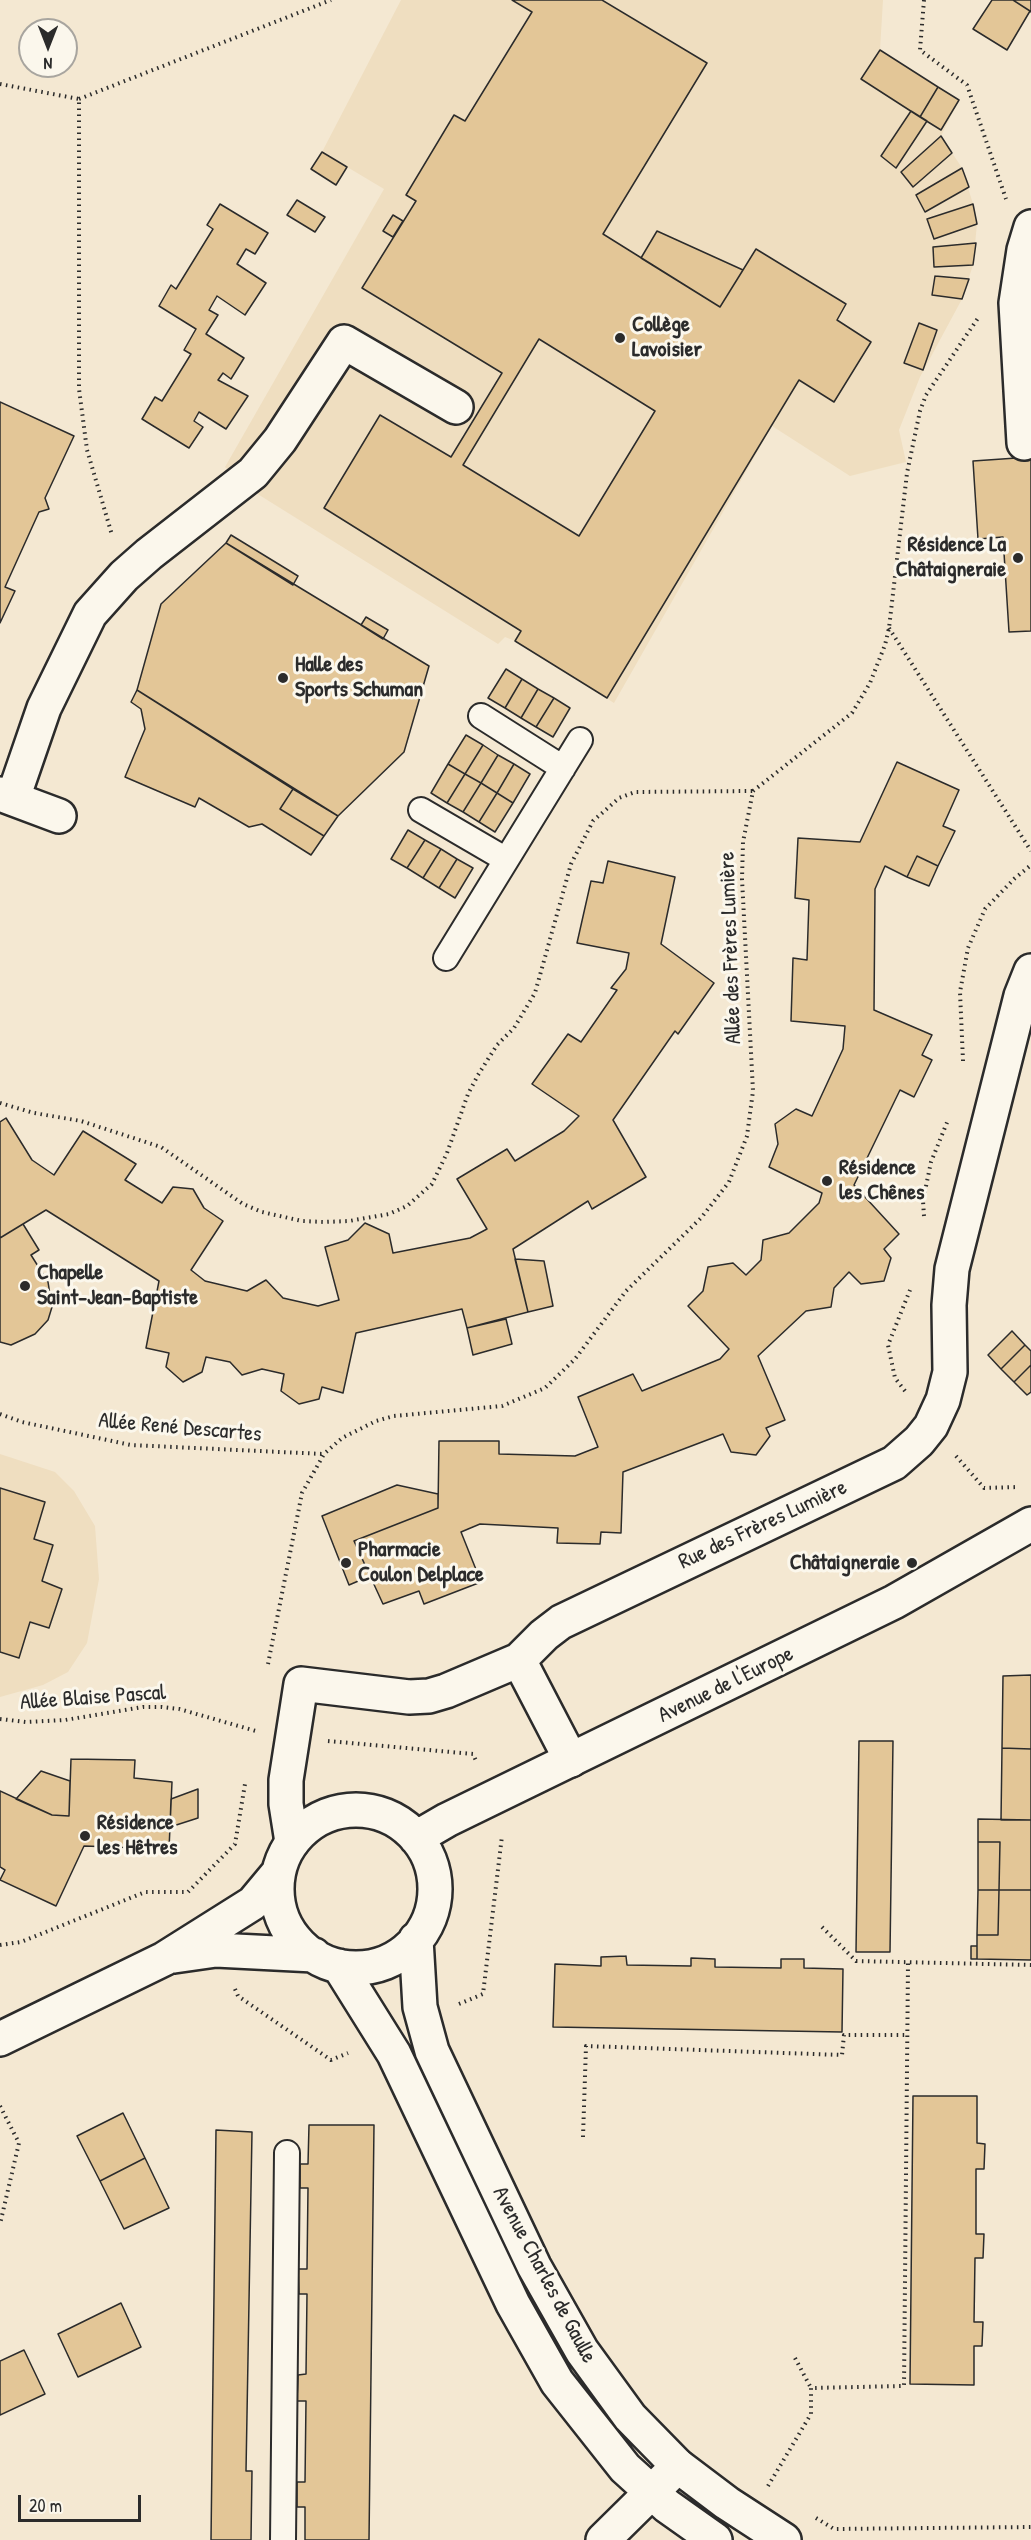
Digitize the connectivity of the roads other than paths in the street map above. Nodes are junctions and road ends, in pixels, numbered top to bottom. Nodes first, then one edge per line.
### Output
1 (1027, 239) edge
2 (456, 407) dead end
3 (1024, 443) dead end
4 (481, 716) dead end
5 (580, 740) dead end
6 (563, 768) junction
7 (6, 796) edge
8 (421, 810) dead end
9 (59, 816) dead end
10 (505, 859) junction
11 (446, 958) dead end
12 (1031, 971) edge
13 (1031, 1524) edge
14 (519, 1660) junction
15 (572, 1760) junction
16 (416, 1838) junction
17 (292, 1842) junction
18 (278, 1873) junction
19 (416, 1939) junction
20 (164, 1959) junction
21 (326, 1960) junction
22 (0, 2039) edge
23 (287, 2153) dead end
24 (678, 2466) junction
25 (653, 2493) junction
26 (283, 2540) edge
27 (603, 2540) edge
28 (715, 2540) edge
29 (784, 2540) edge

1 - 3 street
2 - 7 street
4 - 6 lane
5 - 6 lane
6 - 10 lane
7 - 9 street
8 - 10 lane
10 - 11 lane
12 - 14 street, Rue des Frères Lumière
13 - 15 street, Avenue de l'Europe
14 - 15 street
14 - 17 street, Rue des Frères Lumière
15 - 16 street, Avenue de l'Europe
16 - 17 street
16 - 19 street
17 - 18 street
18 - 20 street
18 - 21 street
19 - 21 street
19 - 24 street, Avenue Charles de Gaulle
20 - 21 street
20 - 22 street
21 - 25 street, Avenue Charles de Gaulle
23 - 26 lane
24 - 25 street
24 - 29 street, Avenue Charles de Gaulle
25 - 27 street
25 - 28 street, Avenue Charles de Gaulle

